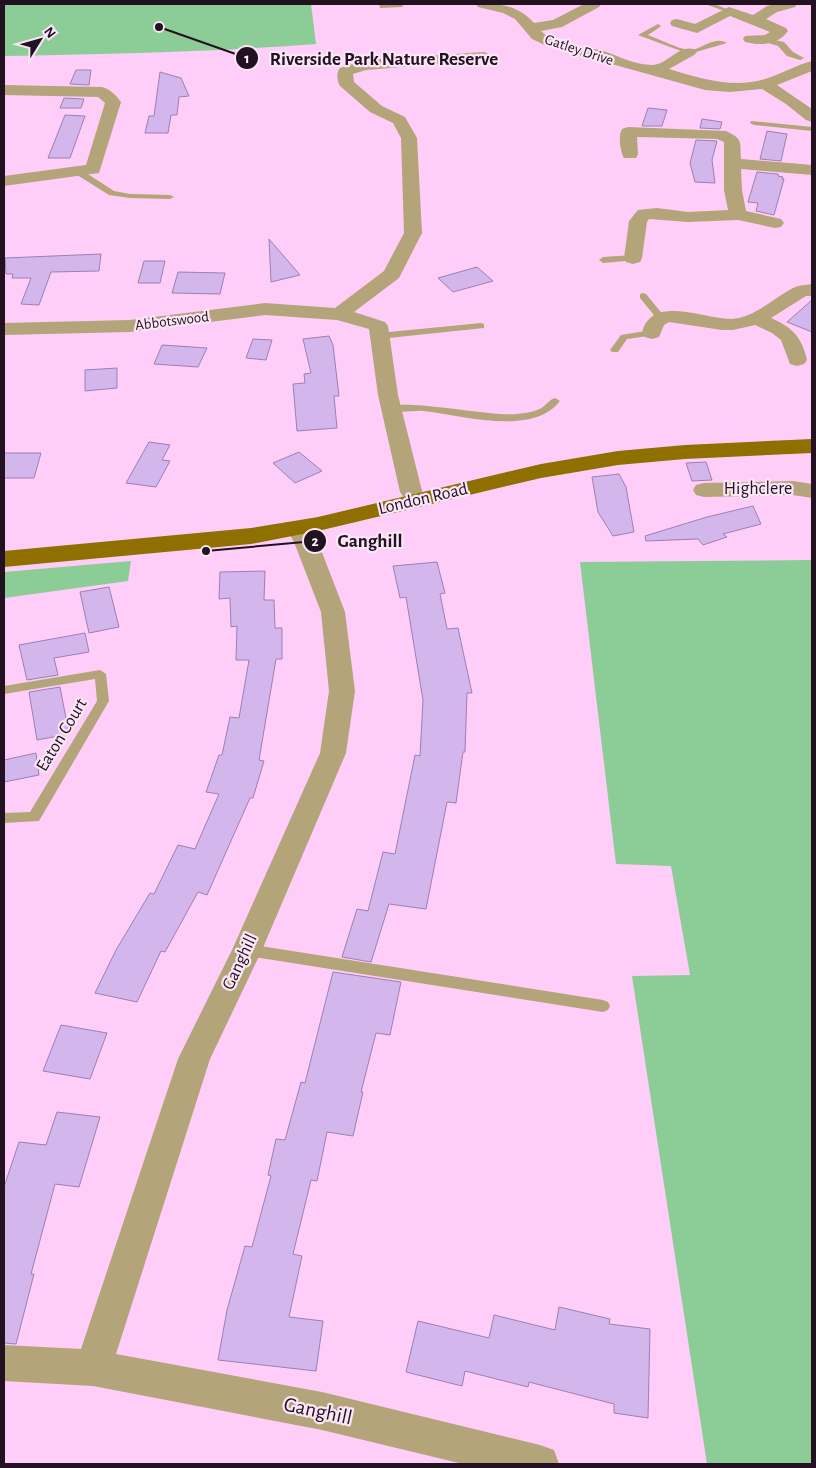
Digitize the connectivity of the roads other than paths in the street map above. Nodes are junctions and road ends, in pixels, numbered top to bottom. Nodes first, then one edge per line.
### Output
1 (483, 4) edge
2 (594, 4) edge
3 (708, 4) edge
4 (790, 4) edge
5 (729, 11) junction
6 (755, 20) junction
7 (677, 23) dead end
8 (658, 26) dead end
9 (530, 28) junction
10 (750, 40) dead end
11 (768, 40) junction
12 (723, 43) dead end
13 (689, 52) junction
14 (790, 54) junction
15 (778, 55) dead end
16 (484, 57) dead end
17 (806, 62) edge
18 (656, 70) junction
19 (765, 84) junction
20 (4, 90) edge
21 (812, 119) edge
22 (754, 122) dead end
23 (630, 154) dead end
24 (733, 163) junction
25 (85, 170) junction
26 (812, 170) edge
27 (4, 181) edge
28 (170, 197) dead end
29 (738, 215) junction
30 (775, 223) dead end
31 (633, 258) joint
32 (604, 260) dead end
33 (812, 290) edge
34 (643, 296) dead end
35 (339, 314) junction
36 (756, 318) junction
37 (481, 326) dead end
38 (656, 326) junction
39 (4, 329) edge
40 (380, 336) junction
41 (615, 350) dead end
42 (797, 360) dead end
43 (555, 401) dead end
44 (391, 408) junction
45 (812, 446) edge
46 (704, 490) dead end
47 (812, 491) edge
48 (417, 500) junction
49 (297, 528) junction
50 (4, 559) edge
51 (4, 690) edge
52 (4, 818) edge
53 (247, 950) junction
54 (603, 1006) dead end
55 (4, 1363) edge
56 (94, 1368) junction
57 (540, 1464) edge

1 - 9 street, Gatley Drive
2 - 9 street
3 - 5 lane
4 - 6 street
5 - 6 street
5 - 7 street
6 - 11 street
8 - 13 lane
9 - 18 street, Gatley Drive
10 - 11 street
11 - 14 lane
12 - 13 lane
13 - 18 street
14 - 15 lane
14 - 17 lane
16 - 35 street
17 - 19 street, Gatley Drive
18 - 19 street, Gatley Drive
19 - 21 street
20 - 25 street
21 - 22 lane
23 - 24 street
24 - 26 street
24 - 29 street
25 - 27 street
25 - 28 lane
29 - 30 street
29 - 31 street
31 - 32 lane
33 - 36 street
34 - 38 lane
35 - 39 street, Abbotswood
35 - 40 street, Abbotswood
36 - 38 street
36 - 42 street
37 - 40 lane
38 - 41 lane
40 - 44 street
43 - 44 lane
44 - 48 street
45 - 48 main road, London Road
46 - 47 street, Highclere
48 - 49 main road, London Road
49 - 50 main road, London Road
49 - 53 street, Ganghill
51 - 52 lane, Eaton Court
53 - 54 lane
53 - 56 street, Ganghill
55 - 56 street, Ganghill
56 - 57 street, Ganghill

